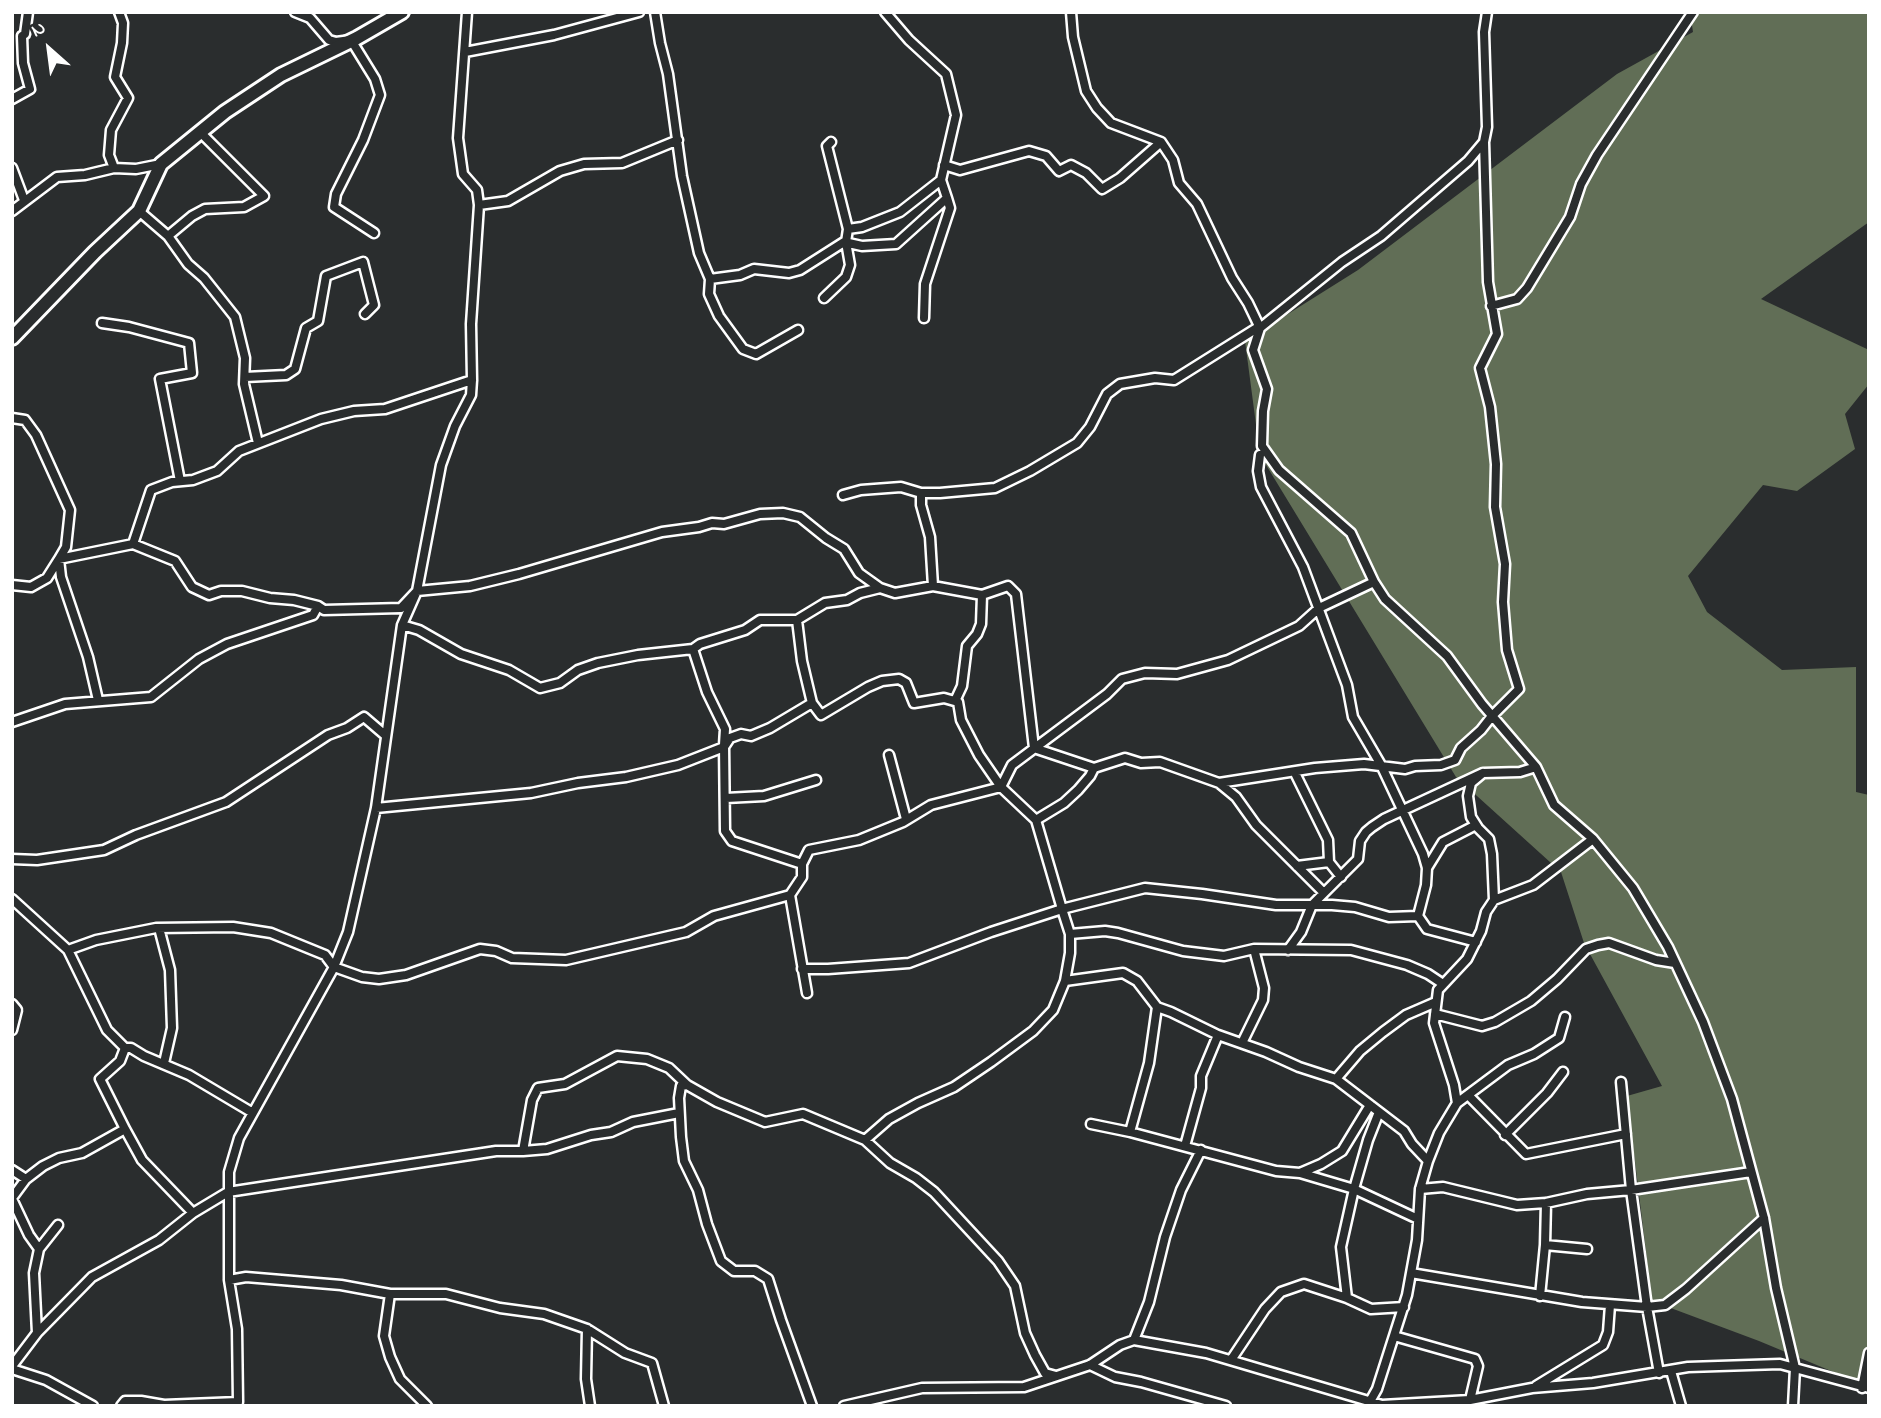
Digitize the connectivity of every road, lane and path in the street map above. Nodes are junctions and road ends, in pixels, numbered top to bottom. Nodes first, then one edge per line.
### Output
1 (28, 12) edge
2 (119, 12) edge
3 (295, 12) edge
4 (402, 12) edge
5 (467, 12) edge
6 (639, 12) edge
7 (655, 12) edge
8 (885, 12) edge
9 (1071, 12) edge
10 (1487, 12) edge
11 (1693, 12) edge
12 (351, 40) junction
13 (465, 52) junction
14 (12, 99) edge
15 (201, 133) junction
16 (678, 140) junction
17 (831, 142) dead end
18 (1161, 142) junction
19 (1484, 142) junction
20 (161, 164) junction
21 (944, 165) junction
22 (12, 168) edge
23 (114, 168) junction
24 (941, 180) junction
25 (947, 198) junction
26 (24, 200) junction
27 (479, 205) junction
28 (12, 211) edge
29 (139, 211) junction
30 (848, 229) junction
31 (373, 233) dead end
32 (168, 236) junction
33 (846, 242) junction
34 (710, 279) junction
35 (824, 298) dead end
36 (1491, 306) junction
37 (365, 314) dead end
38 (924, 318) dead end
39 (102, 323) dead end
40 (1260, 328) junction
41 (797, 330) dead end
42 (12, 338) edge
43 (245, 377) junction
44 (472, 380) junction
45 (12, 418) edge
46 (258, 443) junction
47 (1260, 455) dead end
48 (180, 481) junction
49 (920, 493) junction
50 (843, 495) dead end
51 (133, 544) junction
52 (59, 559) junction
53 (1374, 582) junction
54 (12, 585) edge
55 (933, 586) junction
56 (880, 588) junction
57 (417, 592) junction
58 (982, 595) junction
59 (318, 606) junction
60 (1319, 608) junction
61 (797, 620) junction
62 (402, 625) junction
63 (692, 649) junction
64 (98, 700) junction
65 (955, 701) junction
66 (812, 703) junction
67 (1492, 716) junction
68 (12, 722) edge
69 (385, 735) junction
70 (724, 747) junction
71 (1034, 748) junction
72 (889, 755) dead end
73 (1381, 765) junction
74 (1094, 768) junction
75 (1536, 768) junction
76 (1296, 773) junction
77 (1483, 773) junction
78 (816, 780) dead end
79 (1219, 783) junction
80 (1001, 787) junction
81 (726, 798) junction
82 (376, 808) junction
83 (1402, 812) junction
84 (906, 819) junction
85 (1036, 820) junction
86 (1476, 825) junction
87 (1593, 839) junction
88 (12, 859) edge
89 (1329, 862) junction
90 (802, 864) junction
91 (1297, 866) junction
92 (1427, 867) junction
93 (1341, 877) junction
94 (1323, 892) junction
95 (790, 895) junction
96 (12, 899) edge
97 (1494, 900) junction
98 (1312, 905) junction
99 (1062, 909) junction
100 (1418, 916) junction
101 (159, 928) junction
102 (1070, 934) junction
103 (1476, 942) junction
104 (1254, 949) junction
105 (68, 950) junction
106 (1288, 950) junction
107 (1675, 963) junction
108 (334, 967) junction
109 (802, 969) junction
110 (1065, 981) junction
111 (1443, 984) junction
112 (807, 993) dead end
113 (1436, 1002) junction
114 (12, 1004) edge
115 (1157, 1007) junction
116 (1435, 1014) junction
117 (1565, 1017) dead end
118 (12, 1030) edge
119 (1218, 1035) junction
120 (1242, 1043) junction
121 (125, 1048) junction
122 (164, 1063) junction
123 (1563, 1072) dead end
124 (1336, 1079) junction
125 (1621, 1082) dead end
126 (687, 1085) junction
127 (1468, 1095) junction
128 (1457, 1103) junction
129 (1370, 1105) junction
130 (1379, 1112) junction
131 (253, 1113) junction
132 (679, 1113) junction
133 (1091, 1124) dead end
134 (125, 1129) junction
135 (1130, 1132) junction
136 (1626, 1134) junction
137 (1505, 1135) junction
138 (865, 1140) junction
139 (1185, 1146) junction
140 (1201, 1150) junction
141 (523, 1151) junction
142 (1429, 1161) junction
143 (12, 1170) edge
144 (1751, 1172) junction
145 (1300, 1173) junction
146 (26, 1179) junction
147 (1354, 1189) junction
148 (1420, 1189) junction
149 (1631, 1190) junction
150 (228, 1192) junction
151 (12, 1199) edge
152 (1546, 1203) junction
153 (193, 1213) junction
154 (1764, 1218) junction
155 (1418, 1219) junction
156 (58, 1225) dead end
157 (1545, 1245) junction
158 (39, 1249) junction
159 (1587, 1250) dead end
160 (1411, 1273) junction
161 (229, 1280) junction
162 (390, 1294) junction
163 (1540, 1296) junction
164 (1347, 1298) junction
165 (1610, 1305) junction
166 (1404, 1307) junction
167 (1647, 1307) junction
168 (587, 1329) junction
169 (37, 1333) junction
170 (1394, 1336) junction
171 (1134, 1340) junction
172 (1869, 1353) edge
173 (1231, 1360) junction
174 (1090, 1365) junction
175 (12, 1368) edge
176 (1795, 1368) junction
177 (1671, 1371) junction
178 (1659, 1373) junction
179 (1056, 1376) junction
180 (1532, 1388) junction
181 (1866, 1388) edge
182 (1470, 1401) junction
183 (238, 1404) edge
184 (1369, 1404) edge
185 (93, 1406) edge
186 (121, 1406) edge
187 (427, 1406) edge
188 (590, 1406) edge
189 (664, 1406) edge
190 (812, 1406) edge
191 (844, 1406) edge
192 (1226, 1406) edge
193 (1681, 1406) edge
194 (1793, 1406) edge

1 - 14 street
2 - 23 street
3 - 12 street
4 - 12 street
5 - 13 street
6 - 13 street
7 - 16 street
8 - 21 street
9 - 18 street
10 - 19 street
11 - 36 street
12 - 15 street
12 - 31 street
13 - 27 street
15 - 20 street
15 - 32 street
16 - 27 street
16 - 34 street
17 - 30 street
18 - 21 street
18 - 40 street
19 - 36 street
19 - 40 street
20 - 23 street
20 - 29 street
21 - 24 street
22 - 26 street
23 - 26 street
24 - 25 street
24 - 30 street
25 - 33 street
25 - 38 street
26 - 28 street
27 - 44 street
29 - 32 street
29 - 42 street
30 - 33 street
32 - 43 street
33 - 34 street
33 - 35 street
34 - 41 street
36 - 67 street
37 - 43 street
39 - 48 street
40 - 49 street
40 - 53 street
43 - 46 street
44 - 46 street
44 - 57 street
45 - 52 street
46 - 48 street
47 - 60 street
48 - 51 street
49 - 50 street
49 - 55 street
51 - 52 street
51 - 59 street
52 - 54 street
52 - 64 street
53 - 60 street
53 - 67 street
55 - 56 street
55 - 58 street
56 - 57 street
56 - 61 street
57 - 59 street
57 - 62 street
58 - 65 street
58 - 71 street
59 - 64 street
60 - 71 street
60 - 73 street
61 - 63 street
61 - 66 street
62 - 63 street
62 - 69 street
63 - 70 street
64 - 68 street
65 - 66 street
65 - 80 street
66 - 70 street
67 - 73 street
67 - 75 street
69 - 82 street
69 - 88 street
70 - 81 street
70 - 82 street
71 - 74 street
71 - 80 street
72 - 84 street
73 - 76 street
73 - 83 street
74 - 79 street
74 - 85 street
75 - 77 street
75 - 87 street
76 - 79 street
76 - 89 street
77 - 83 street
77 - 86 street
78 - 81 street
79 - 91 street
80 - 84 street
80 - 85 street
81 - 90 street
82 - 108 street
83 - 92 street
83 - 93 street
84 - 90 street
85 - 99 street
86 - 92 street
86 - 97 street
87 - 97 street
87 - 107 street
89 - 91 street
89 - 93 street
90 - 95 street
91 - 94 street
92 - 100 street
93 - 94 street
94 - 98 street
95 - 108 street
95 - 109 street
96 - 105 street
97 - 103 street
98 - 99 street
98 - 100 street
98 - 106 street
99 - 102 street
99 - 109 street
100 - 103 street
101 - 105 street
101 - 108 street
101 - 122 street
102 - 104 street
102 - 110 street
103 - 111 street
104 - 106 street
104 - 120 street
105 - 121 street
106 - 111 street
107 - 116 street
107 - 144 street
108 - 131 street
109 - 112 street
110 - 115 street
110 - 138 street
111 - 113 street
113 - 116 street
113 - 124 street
114 - 118 street
115 - 119 street
115 - 135 street
116 - 128 street
117 - 127 street
119 - 120 street
119 - 139 street
120 - 124 street
121 - 122 street
121 - 134 street
122 - 131 street
123 - 137 street
124 - 129 street
125 - 136 street
126 - 132 street
126 - 138 street
126 - 141 street
127 - 128 street
127 - 137 street
128 - 142 street
129 - 130 street
129 - 145 street
130 - 142 street
130 - 147 street
131 - 150 street
132 - 141 street
132 - 190 street
133 - 135 street
134 - 146 street
134 - 153 street
135 - 139 street
136 - 137 street
136 - 149 street
138 - 179 street
139 - 140 street
140 - 145 street
140 - 171 street
141 - 150 street
142 - 148 street
143 - 146 street
144 - 149 street
144 - 154 street
145 - 147 street
146 - 151 street
147 - 155 street
147 - 164 street
148 - 152 street
148 - 155 street
149 - 152 street
149 - 167 street
150 - 153 street
150 - 161 street
151 - 158 street
152 - 157 street
153 - 169 street
154 - 167 street
154 - 176 street
155 - 160 street
156 - 158 street
157 - 159 street
157 - 163 street
158 - 169 street
160 - 163 street
160 - 166 street
161 - 162 street
161 - 183 street
162 - 168 street
162 - 187 street
163 - 165 street
164 - 166 street
164 - 173 street
165 - 167 street
165 - 180 street
166 - 170 street
167 - 178 street
168 - 188 street
168 - 189 street
169 - 175 street
170 - 182 street
170 - 184 street
171 - 173 street
171 - 174 street
172 - 181 street
173 - 184 street
174 - 179 street
174 - 192 street
175 - 185 street
176 - 177 street
176 - 181 street
176 - 194 street
177 - 178 street
177 - 193 street
178 - 180 street
179 - 191 street
180 - 182 street
182 - 184 street
183 - 186 street

